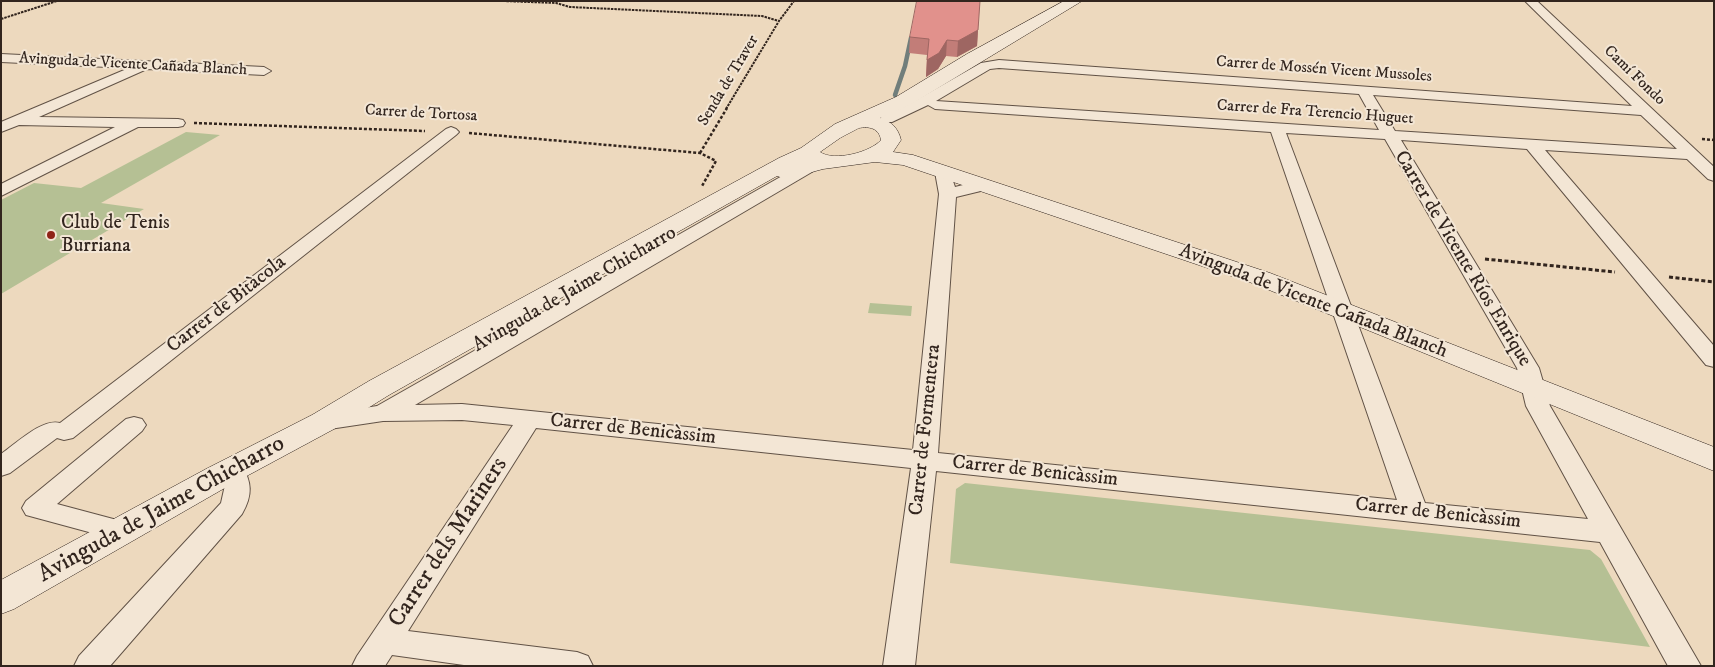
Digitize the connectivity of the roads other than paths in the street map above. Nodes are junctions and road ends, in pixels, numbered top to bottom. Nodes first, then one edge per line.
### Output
1 (1075, 1) edge
2 (1530, 1) edge
3 (1, 58) edge
4 (147, 65) junction
5 (971, 67) junction
6 (264, 71) dead end
7 (1363, 90) junction
8 (931, 102) junction
9 (908, 104) junction
10 (1646, 111) junction
11 (17, 121) junction
12 (859, 121) junction
13 (136, 122) junction
14 (885, 122) junction
15 (178, 123) road end
16 (1, 128) edge
17 (1277, 128) junction
18 (451, 132) road end
19 (1389, 136) junction
20 (1532, 145) junction
21 (881, 151) junction
22 (1692, 155) junction
23 (816, 160) junction
24 (1714, 176) edge
25 (946, 183) junction
26 (1, 191) edge
27 (1343, 310) junction
28 (1714, 360) edge
29 (438, 382) junction
30 (1533, 387) junction
31 (462, 412) junction
32 (383, 413) junction
33 (530, 419) junction
34 (323, 422) junction
35 (134, 425) dead end
36 (925, 460) junction
37 (1714, 460) edge
38 (1, 468) edge
39 (232, 470) junction
40 (1415, 512) junction
41 (122, 531) junction
42 (1609, 532) junction
43 (1, 598) edge
44 (385, 641) junction
45 (90, 666) edge
46 (368, 666) edge
47 (577, 666) edge
48 (899, 666) edge
49 (1685, 666) edge

1 - 5 street
2 - 10 street, Camí Fondo
3 - 4 street, Avinguda de Vicente Cañada Blanch
4 - 6 street, Avinguda de Vicente Cañada Blanch
4 - 11 street
5 - 7 street, Carrer de Mossén Vicent Mussoles
5 - 8 street
5 - 9 street
7 - 10 street, Carrer de Mossén Vicent Mussoles
7 - 19 street, Carrer de Vicente Ríos Enrique
8 - 9 street, Carrer de Fra Terencio Huguet
8 - 17 street, Carrer de Fra Terencio Huguet
9 - 12 street
9 - 14 street
10 - 22 street, Camí Fondo
11 - 13 street
11 - 16 street
12 - 14 street
12 - 23 street
13 - 15 street
13 - 26 street
14 - 21 street
17 - 19 street, Carrer de Fra Terencio Huguet
17 - 27 street
18 - 38 street, Carrer de Bitàcola
19 - 20 street, Carrer de Fra Terencio Huguet
19 - 30 street, Carrer de Vicente Ríos Enrique
20 - 22 street, Carrer de Fra Terencio Huguet
20 - 28 street
21 - 23 street, Avinguda de Vicente Cañada Blanch
21 - 25 street, Avinguda de Vicente Cañada Blanch
22 - 24 street, Camí Fondo
23 - 29 street
23 - 34 street, Avinguda de Jaime Chicharro
25 - 27 street, Avinguda de Vicente Cañada Blanch
25 - 36 street, Carrer de Formentera
27 - 30 street, Avinguda de Vicente Cañada Blanch
27 - 40 street
29 - 31 street, Carrer de Benicàssim
29 - 32 street
30 - 37 street, Avinguda de Vicente Cañada Blanch
30 - 42 street, Carrer de Vicente Ríos Enrique
31 - 32 street, Carrer de Benicàssim
31 - 33 street, Carrer de Benicàssim
32 - 34 street
33 - 36 street, Carrer de Benicàssim
33 - 44 street, Carrer dels Mariners
34 - 39 street, Avinguda de Jaime Chicharro
35 - 41 street
36 - 40 street, Carrer de Benicàssim
36 - 48 street, Carrer de Formentera
39 - 41 street, Avinguda de Jaime Chicharro
39 - 45 street
40 - 42 street, Carrer de Benicàssim
41 - 43 street, Avinguda de Jaime Chicharro
42 - 49 street, Carrer de Vicente Ríos Enrique
44 - 46 street, Carrer dels Mariners
44 - 47 street

